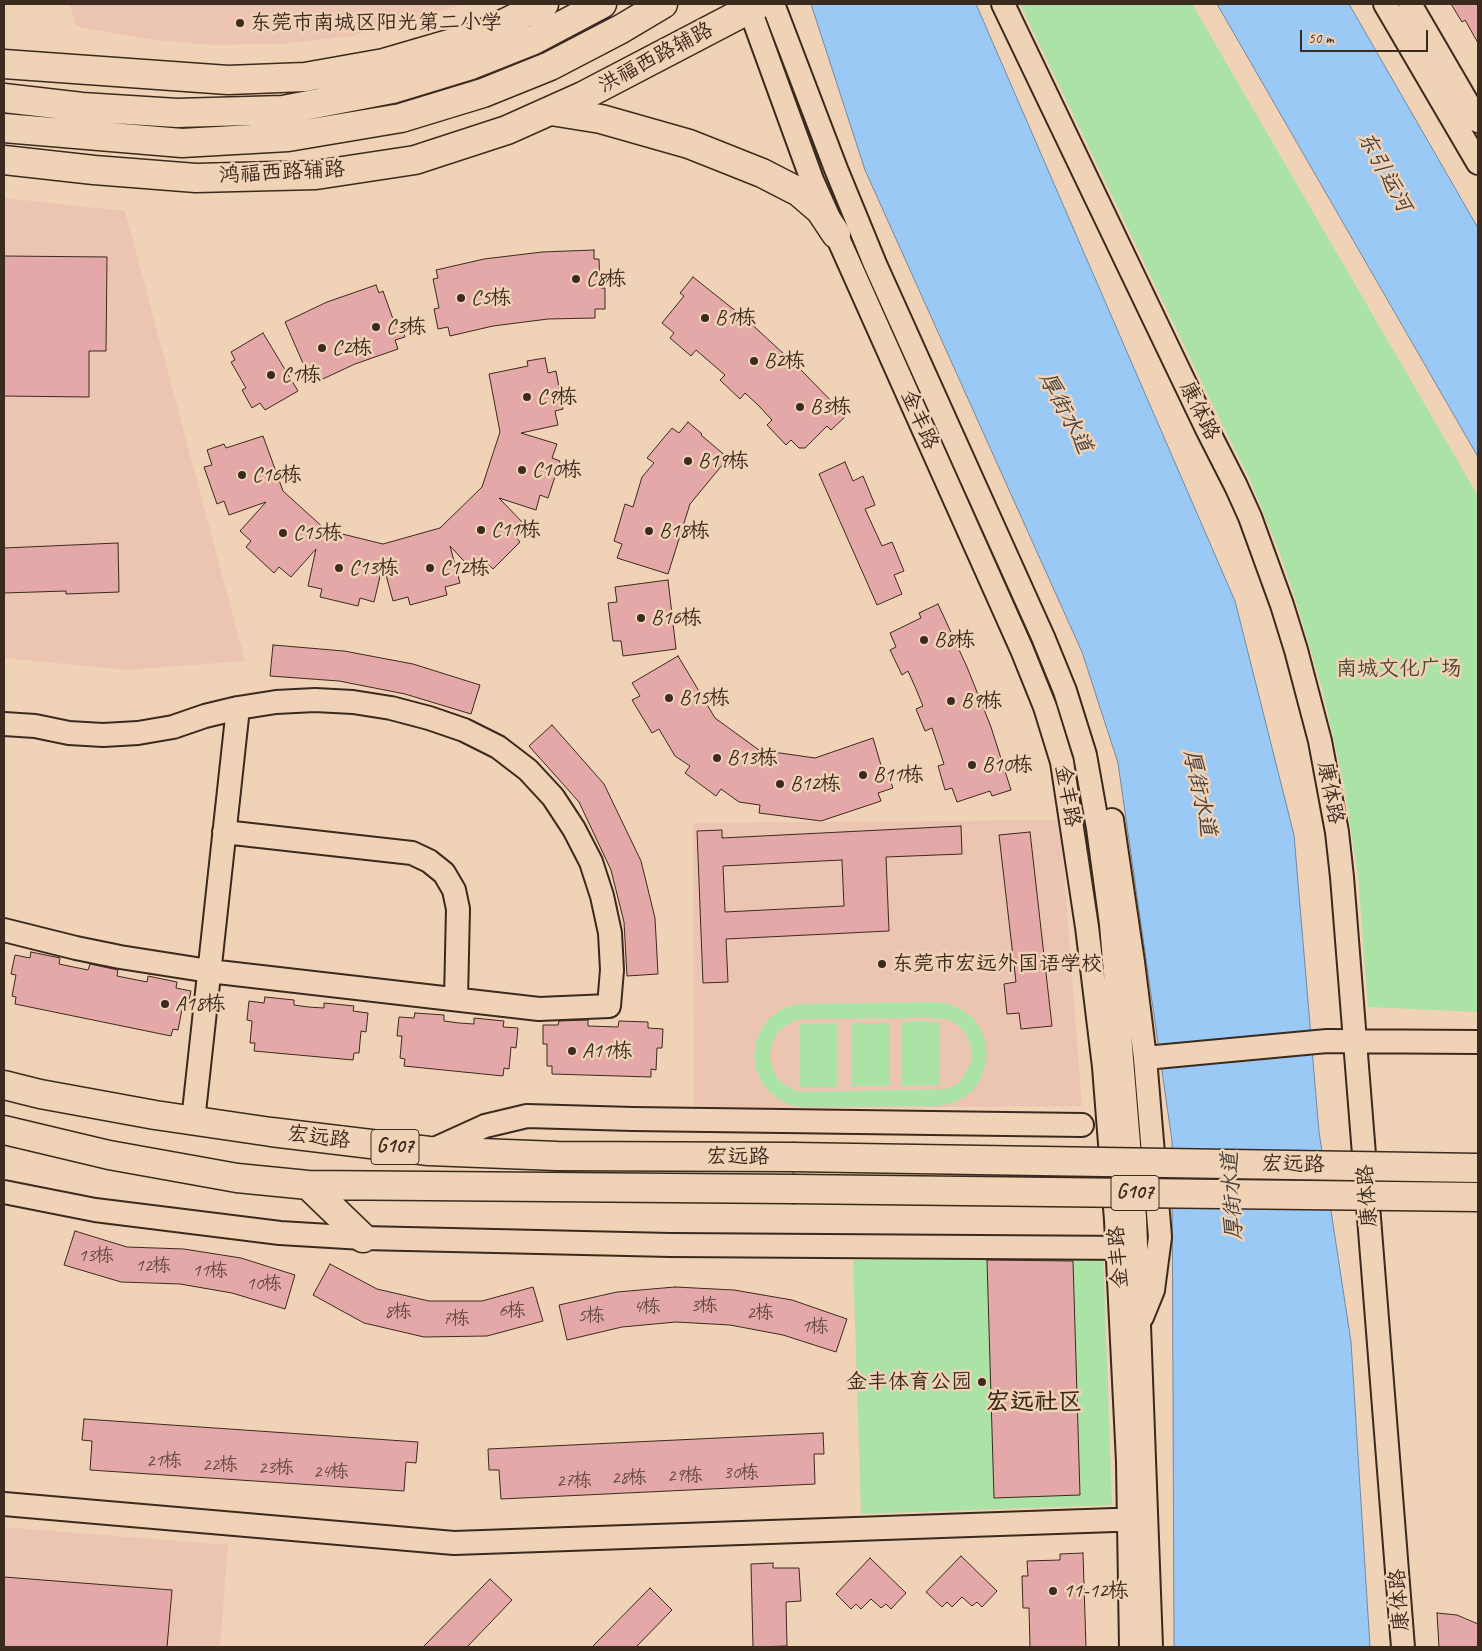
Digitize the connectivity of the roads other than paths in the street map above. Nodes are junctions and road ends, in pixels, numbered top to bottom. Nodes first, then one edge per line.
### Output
1 (544, 4) edge
2 (602, 4) edge
3 (663, 4) edge
4 (1003, 4) edge
5 (1385, 4) edge
6 (1410, 4) edge
7 (757, 5) edge
8 (4, 64) edge
9 (4, 98) edge
10 (551, 110) junction
11 (1478, 122) edge
12 (4, 128) edge
13 (4, 160) edge
14 (1478, 163) edge
15 (836, 234) junction
16 (238, 708) junction
17 (4, 724) edge
18 (1089, 778) junction
19 (224, 832) junction
20 (4, 930) edge
21 (209, 971) junction
22 (456, 1000) junction
23 (1356, 1042) junction
24 (1478, 1042) edge
25 (1145, 1058) junction
26 (4, 1085) edge
27 (193, 1121) junction
28 (1082, 1125) dead end
29 (4, 1130) edge
30 (429, 1151) junction
31 (1478, 1168) edge
32 (308, 1186) junction
33 (4, 1192) edge
34 (1478, 1197) edge
35 (362, 1238) junction
36 (1127, 1248) junction
37 (1139, 1326) junction
38 (4, 1504) edge
39 (1138, 1519) junction
40 (1131, 1647) edge
41 (1151, 1647) edge
42 (1403, 1647) edge

1 - 8 main road
2 - 9 main road
3 - 12 main road
4 - 23 street, 康体路
5 - 14 street
6 - 11 street
7 - 10 main road, 洪福西路辅路
7 - 15 street, 金丰路
7 - 18 street, 金丰路
10 - 13 main road, 鸿福西路辅路
10 - 15 main road
15 - 36 street, 金丰路
16 - 17 street
16 - 19 street
16 - 22 street
18 - 25 street
18 - 36 street, 金丰路
19 - 21 street
19 - 22 street
20 - 21 street
21 - 22 street
21 - 27 street
23 - 24 street
23 - 25 street
23 - 42 street, 康体路
25 - 37 street
26 - 27 main road, 宏远路 / G107
27 - 30 main road, 宏远路 / G107
28 - 30 street
29 - 32 main road, 宏远路 / G107
30 - 31 main road, 宏远路 / G107, bridge
32 - 34 main road, 宏远路 / G107, bridge
32 - 35 main road
33 - 35 street
35 - 36 street
36 - 37 street, 金丰路
36 - 39 street, 金丰路
37 - 39 street, 金丰路
38 - 39 street
39 - 40 street, 金丰路
39 - 41 street, 金丰路

